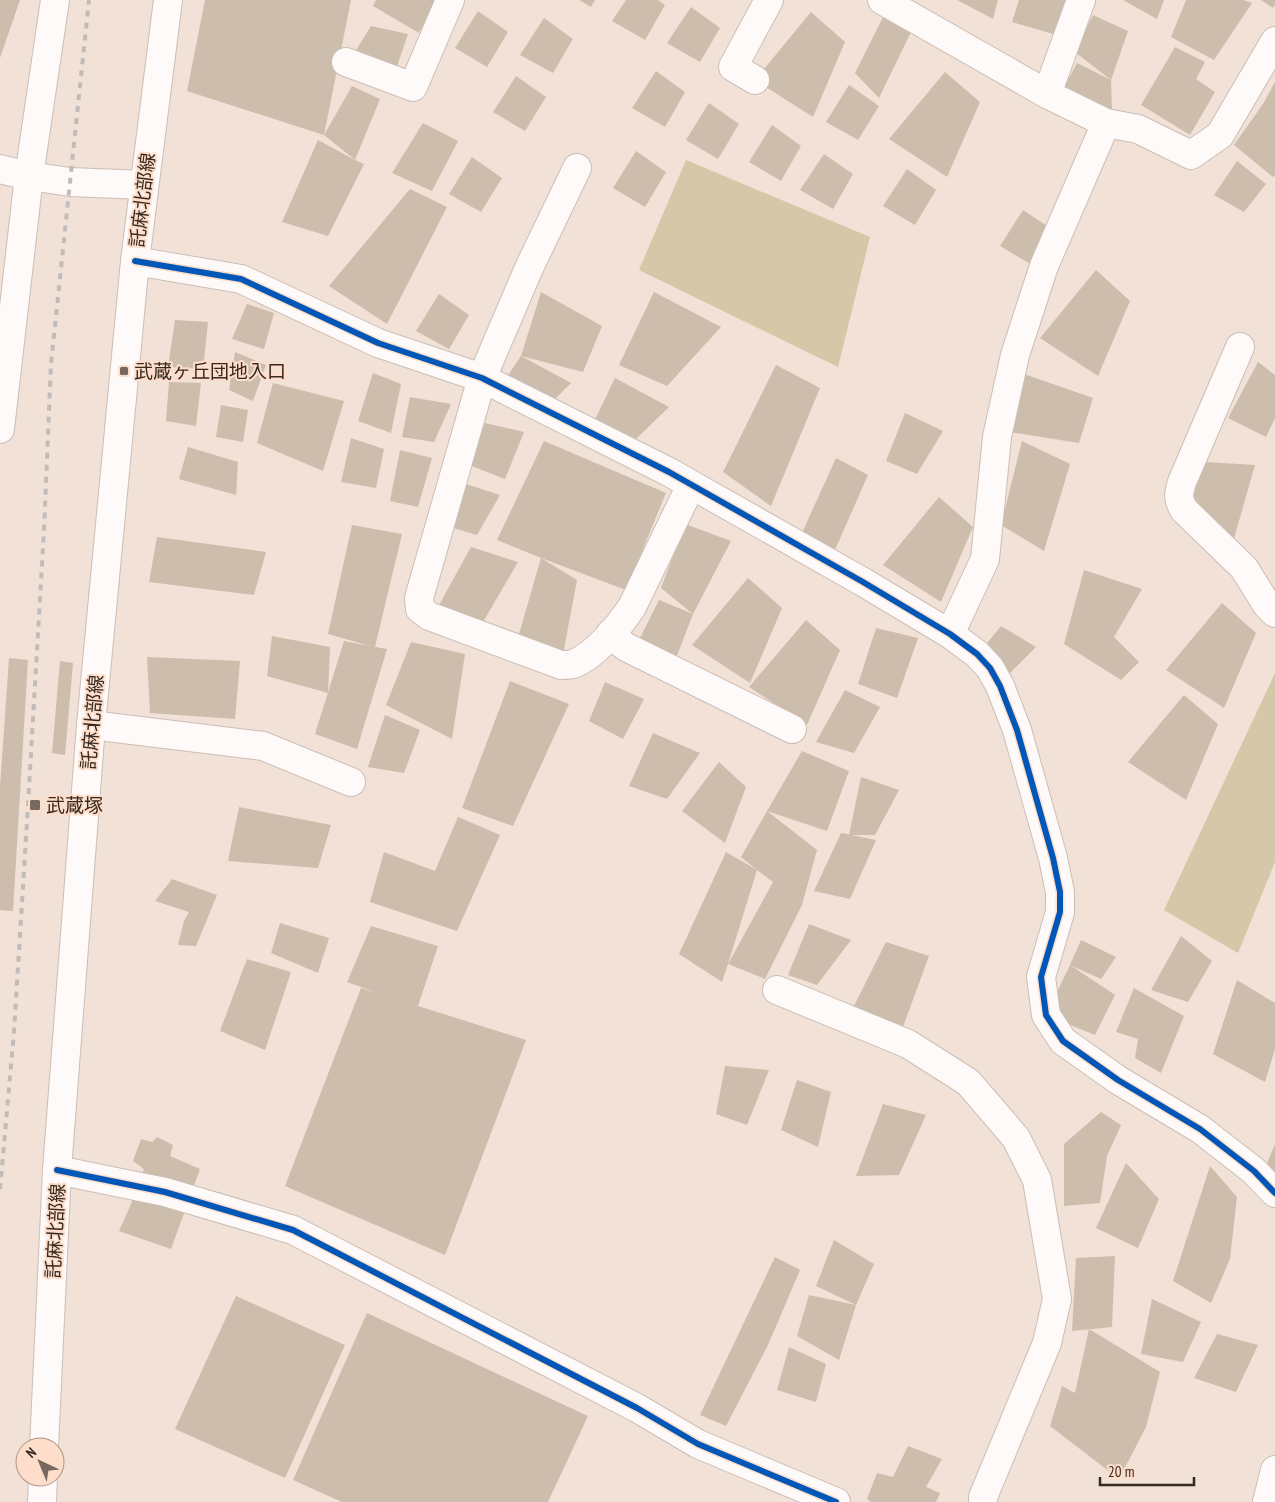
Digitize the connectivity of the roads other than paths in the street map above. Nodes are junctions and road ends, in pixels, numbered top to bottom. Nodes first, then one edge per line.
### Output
1 (55, 0) edge
2 (168, 0) edge
3 (450, 0) edge
4 (769, 0) edge
5 (882, 0) edge
6 (1081, 0) edge
7 (1275, 41) edge
8 (346, 62) dead end
9 (755, 80) dead end
10 (1047, 94) junction
11 (1106, 123) junction
12 (577, 168) dead end
13 (0, 169) edge
14 (29, 176) junction
15 (144, 185) junction
16 (135, 262) junction
17 (1240, 347) dead end
18 (482, 378) junction
19 (0, 429) edge
20 (691, 485) junction
21 (1275, 613) edge
22 (610, 634) junction
23 (950, 634) junction
24 (91, 725) junction
25 (792, 729) dead end
26 (351, 782) dead end
27 (777, 990) dead end
28 (58, 1170) junction
29 (1275, 1193) edge
30 (45, 1437) edge
31 (1275, 1470) edge
32 (43, 1487) edge
33 (42, 1502) edge
34 (835, 1502) edge
35 (982, 1502) edge
36 (1267, 1502) edge

1 - 14 street
2 - 15 street, 託麻北部線
3 - 8 street
4 - 9 street
5 - 10 street
6 - 10 street
7 - 11 street
10 - 11 street
11 - 23 street
12 - 18 street
13 - 14 street
14 - 15 street
14 - 19 street
15 - 16 street, 託麻北部線
16 - 18 street
16 - 24 street, 託麻北部線
17 - 21 street
18 - 20 street
18 - 22 street
20 - 22 street
20 - 23 street
22 - 25 street
23 - 29 street
24 - 26 street
24 - 28 street, 託麻北部線
27 - 35 street
28 - 30 street, 託麻北部線
28 - 34 street
31 - 36 street
32 - 33 street

